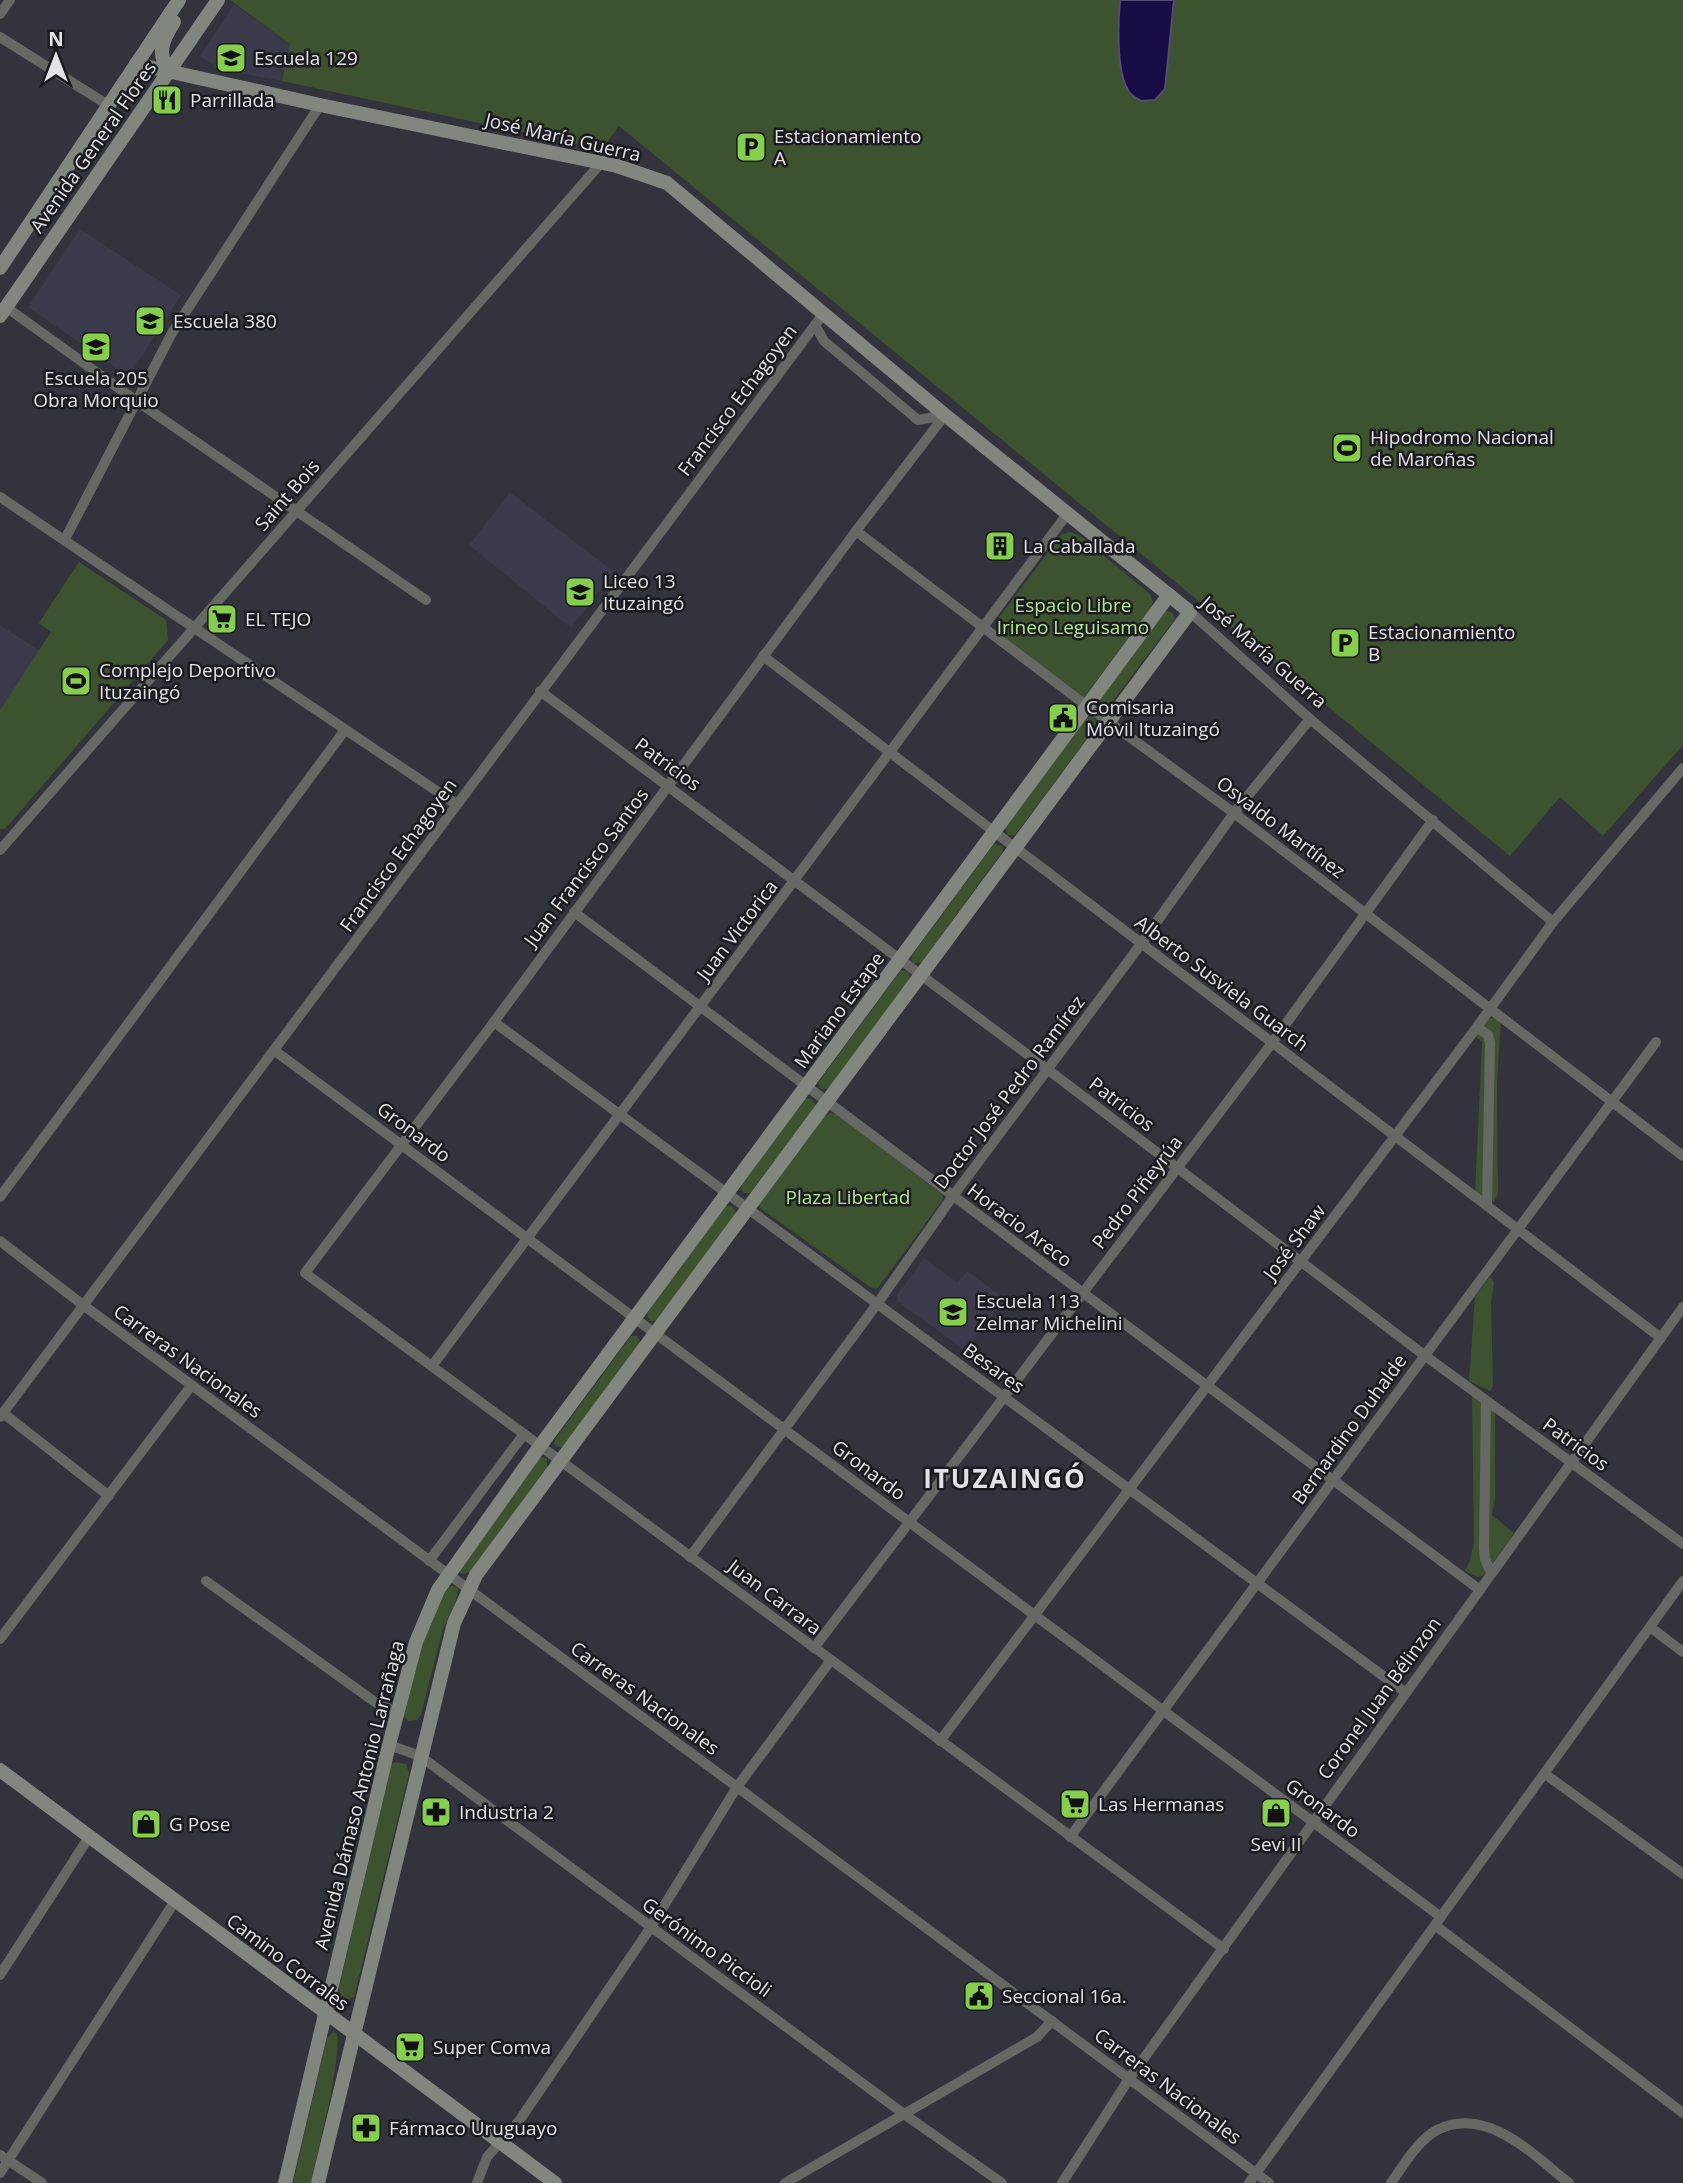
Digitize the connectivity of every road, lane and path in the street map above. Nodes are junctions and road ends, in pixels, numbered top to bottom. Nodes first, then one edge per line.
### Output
1 (9, 0) edge
2 (179, 0) edge
3 (187, 0) edge
4 (218, 0) edge
5 (0, 14) edge
6 (0, 37) edge
7 (136, 64) junction
8 (171, 71) junction
9 (108, 105) junction
10 (320, 105) junction
11 (601, 163) junction
12 (0, 268) edge
13 (3, 312) edge
14 (819, 319) junction
15 (135, 400) junction
16 (945, 415) junction
17 (0, 497) edge
18 (297, 510) junction
19 (1068, 513) junction
20 (856, 531) junction
21 (65, 539) junction
22 (1168, 595) junction
23 (426, 600) dead end
24 (1190, 612) junction
25 (195, 627) junction
26 (983, 627) junction
27 (763, 656) junction
28 (540, 691) junction
29 (1087, 706) junction
30 (1310, 719) junction
31 (1108, 722) junction
32 (345, 730) junction
33 (891, 753) junction
34 (1683, 768) edge
35 (668, 787) junction
36 (456, 804) junction
37 (1234, 813) junction
38 (1433, 820) junction
39 (995, 832) junction
40 (1015, 847) junction
41 (0, 850) edge
42 (795, 881) junction
43 (574, 912) junction
44 (1366, 913) junction
45 (1553, 922) junction
46 (1141, 944) junction
47 (900, 959) junction
48 (921, 975) junction
49 (701, 1007) junction
50 (1491, 1009) junction
51 (494, 1022) junction
52 (1477, 1027) junction
53 (1657, 1042) dead end
54 (1272, 1043) junction
55 (275, 1051) junction
56 (1047, 1069) junction
57 (807, 1086) junction
58 (828, 1102) junction
59 (1612, 1102) junction
60 (621, 1115) junction
61 (1395, 1137) junction
62 (400, 1144) junction
63 (1683, 1156) edge
64 (1177, 1168) junction
65 (727, 1193) junction
66 (953, 1196) junction
67 (0, 1197) edge
68 (1487, 1206) junction
69 (748, 1209) junction
70 (1517, 1229) junction
71 (527, 1238) junction
72 (0, 1241) edge
73 (1300, 1263) junction
74 (305, 1273) joint
75 (1082, 1293) junction
76 (877, 1304) junction
77 (83, 1305) junction
78 (1683, 1307) edge
79 (635, 1318) junction
80 (656, 1334) junction
81 (1661, 1338) junction
82 (1424, 1355) junction
83 (432, 1366) junction
84 (191, 1386) junction
85 (1208, 1387) junction
86 (1003, 1397) junction
87 (1486, 1401) junction
88 (2, 1415) edge
89 (783, 1428) junction
90 (524, 1434) junction
91 (540, 1446) junction
92 (561, 1461) junction
93 (1571, 1462) junction
94 (1333, 1480) junction
95 (1130, 1490) junction
96 (109, 1496) junction
97 (908, 1521) junction
98 (1683, 1544) edge
99 (690, 1557) junction
100 (429, 1561) junction
101 (1492, 1573) junction
102 (447, 1574) junction
103 (206, 1581) dead end
104 (1683, 1581) edge
105 (1258, 1584) junction
106 (468, 1590) junction
107 (1480, 1590) junction
108 (1035, 1616) junction
109 (1650, 1627) junction
110 (0, 1639) edge
111 (814, 1648) junction
112 (1683, 1651) edge
113 (831, 1660) junction
114 (1405, 1692) junction
115 (397, 1712) junction
116 (1163, 1712) junction
117 (940, 1741) junction
118 (389, 1745) junction
119 (421, 1756) junction
120 (0, 1770) edge
121 (1545, 1774) junction
122 (737, 1787) junction
123 (1311, 1822) junction
124 (89, 1837) junction
125 (1070, 1838) junction
126 (1683, 1874) edge
127 (174, 1901) junction
128 (1438, 1922) junction
129 (651, 1927) junction
130 (1224, 1949) junction
131 (0, 1975) edge
132 (325, 2014) junction
133 (1052, 2021) junction
134 (353, 2034) junction
135 (1129, 2079) junction
136 (1683, 2113) edge
137 (904, 2114) junction
138 (500, 2142) junction
139 (4, 2158) edge
140 (0, 2173) edge
141 (1253, 2178) edge
142 (42, 2183) edge
143 (285, 2183) edge
144 (318, 2183) edge
145 (477, 2183) edge
146 (555, 2183) edge
147 (785, 2183) edge
148 (1002, 2183) edge
149 (1062, 2183) edge
150 (1269, 2183) edge
151 (1391, 2183) edge
152 (1569, 2183) edge

1 - 5 street
2 - 7 street, Avenida General Flores
3 - 8 street
4 - 8 street, Avenida General Flores
6 - 9 street
7 - 8 street, José María Guerra
7 - 9 street, Avenida General Flores
8 - 10 street, José María Guerra
8 - 13 street, Avenida General Flores
9 - 12 street, Avenida General Flores
10 - 11 street, José María Guerra
10 - 15 street
11 - 14 street, José María Guerra
11 - 18 street, Saint Bois
13 - 15 street
14 - 16 street, José María Guerra
14 - 16 street, José María Guerra
14 - 28 street, Francisco Echagoyen
15 - 18 street
15 - 21 street
16 - 19 street, José María Guerra
16 - 20 street, Juan Francisco Santos
17 - 21 street
18 - 23 street
18 - 25 street, Saint Bois
19 - 22 street, José María Guerra
19 - 26 street, Juan Victorica
20 - 26 street, Osvaldo Martínez
20 - 27 street, Juan Francisco Santos
21 - 25 street
22 - 24 street, José María Guerra
22 - 29 street, Mariano Estape
24 - 30 street, José María Guerra
24 - 31 street
25 - 32 street
25 - 41 street, Saint Bois
26 - 29 street, Osvaldo Martínez
26 - 33 street, Juan Victorica
27 - 33 street, Alberto Susviela Guarch
27 - 35 street, Juan Francisco Santos
28 - 35 street, Patricios
28 - 36 street, Francisco Echagoyen
29 - 31 street, Osvaldo Martínez
29 - 39 street, Mariano Estape
30 - 37 street, Doctor José Pedro Ramírez
30 - 38 street, José María Guerra
31 - 37 street, Osvaldo Martínez
31 - 40 street
32 - 36 street
32 - 67 street
33 - 39 street, Alberto Susviela Guarch
33 - 42 street, Juan Victorica
34 - 45 street, José Shaw
35 - 42 street, Patricios
35 - 43 street, Juan Francisco Santos
36 - 55 street, Francisco Echagoyen
37 - 44 street, Osvaldo Martínez
37 - 46 street, Doctor José Pedro Ramírez
38 - 44 street, Pedro Piñeyrúa
38 - 45 street, José María Guerra
39 - 40 street, Alberto Susviela Guarch
39 - 47 street, Mariano Estape
40 - 46 street, Alberto Susviela Guarch
40 - 48 street
42 - 47 street, Patricios
42 - 49 street, Juan Victorica
43 - 49 street, Horacio Areco
43 - 51 street, Juan Francisco Santos
44 - 50 street, Osvaldo Martínez
44 - 54 street, Pedro Piñeyrúa
45 - 50 street, José Shaw
46 - 54 street, Alberto Susviela Guarch
46 - 56 street, Doctor José Pedro Ramírez
47 - 48 street, Patricios
47 - 57 street, Mariano Estape
48 - 56 street, Patricios
48 - 58 street
49 - 57 street, Horacio Areco
49 - 60 street, Juan Victorica
50 - 52 street, José Shaw
50 - 59 street, Osvaldo Martínez
51 - 60 street, Besares
51 - 62 street, Juan Francisco Santos
52 - 61 street, José Shaw
52 - 68 street
53 - 59 street, Bernardino Duhalde
54 - 61 street, Alberto Susviela Guarch
54 - 64 street, Pedro Piñeyrúa
55 - 62 street, Gronardo
55 - 77 street, Francisco Echagoyen
56 - 64 street, Patricios
56 - 66 street, Doctor José Pedro Ramírez
57 - 58 street, Horacio Areco
57 - 65 street, Mariano Estape
58 - 66 street, Horacio Areco
58 - 69 street
59 - 63 street, Osvaldo Martínez
59 - 70 street, Bernardino Duhalde
60 - 65 street, Besares
60 - 71 street, Juan Victorica
61 - 68 street, Alberto Susviela Guarch
61 - 73 street, José Shaw
62 - 71 street, Gronardo
62 - 74 street, Juan Francisco Santos
64 - 73 street, Patricios
64 - 75 street, Pedro Piñeyrúa
65 - 69 street, Besares
65 - 79 street, Mariano Estape
66 - 75 street, Horacio Areco
66 - 76 street, Doctor José Pedro Ramírez
68 - 70 street, Alberto Susviela Guarch
69 - 76 street, Besares
69 - 80 street
70 - 81 street, Alberto Susviela Guarch
70 - 82 street, Bernardino Duhalde
71 - 79 street, Gronardo
71 - 83 street, Juan Victorica
72 - 77 street, Carreras Nacionales
73 - 82 street, Patricios
73 - 85 street, José Shaw
74 - 83 street, Juan Carrara
75 - 85 street, Horacio Areco
75 - 86 street, Pedro Piñeyrúa
76 - 86 street, Besares
76 - 89 street, Doctor José Pedro Ramírez
77 - 84 street, Carreras Nacionales
77 - 88 street, Francisco Echagoyen
78 - 81 street, Coronel Juan Bélinzon
79 - 80 street, Gronardo
79 - 91 street, Mariano Estape
80 - 89 street, Gronardo
80 - 92 street
81 - 93 street, Coronel Juan Bélinzon
82 - 87 street, Patricios
82 - 94 street, Bernardino Duhalde
83 - 90 street, Juan Carrara
84 - 96 street
84 - 100 street, Carreras Nacionales
85 - 94 street, Horacio Areco
85 - 95 street, José Shaw
86 - 95 street, Besares
86 - 97 street, Pedro Piñeyrúa
87 - 93 street, Patricios
87 - 101 street
88 - 96 street
89 - 97 street, Gronardo
89 - 99 street, Doctor José Pedro Ramírez
90 - 91 street, Juan Carrara
90 - 100 street
91 - 92 street, Juan Carrara
91 - 102 street, Avenida Dámaso Antonio Larrañaga
92 - 99 street, Juan Carrara
92 - 106 street
93 - 98 street, Patricios
93 - 101 street, Coronel Juan Bélinzon
94 - 105 street, Bernardino Duhalde
94 - 107 street, Horacio Areco
95 - 105 street, Besares
95 - 108 street, José Shaw
96 - 110 street
97 - 108 street, Gronardo
97 - 111 street, Pedro Piñeyrúa
99 - 111 street, Juan Carrara
100 - 102 street, Carreras Nacionales
101 - 107 street, Coronel Juan Bélinzon
102 - 106 street, Carreras Nacionales
102 - 115 street, Avenida Dámaso Antonio Larrañaga
103 - 115 street
104 - 109 street
105 - 114 street, Besares
105 - 116 street, Bernardino Duhalde
106 - 119 street
106 - 122 street, Carreras Nacionales
107 - 114 street, Coronel Juan Bélinzon
108 - 116 street, Gronardo
108 - 117 street, José Shaw
109 - 112 street
109 - 121 street
111 - 113 street, Juan Carrara
113 - 117 street, Juan Carrara
113 - 122 street
114 - 123 street, Coronel Juan Bélinzon
115 - 118 street, Avenida Dámaso Antonio Larrañaga
116 - 123 street, Gronardo
116 - 125 street, Bernardino Duhalde
117 - 125 street, Juan Carrara
118 - 119 street, Gerónimo Piccioli
118 - 132 street, Avenida Dámaso Antonio Larrañaga
119 - 129 street, Gerónimo Piccioli
119 - 134 street
120 - 124 street, Camino Corrales
121 - 126 street
121 - 128 street
122 - 129 street
122 - 133 street, Carreras Nacionales
123 - 128 street, Gronardo
123 - 130 street, Coronel Juan Bélinzon
124 - 127 street, Camino Corrales
124 - 131 street
125 - 130 street, Juan Carrara
127 - 132 street, Camino Corrales
127 - 139 street
128 - 136 street, Gronardo
128 - 141 street
129 - 137 street, Gerónimo Piccioli
129 - 138 street
130 - 135 street, Coronel Juan Bélinzon
132 - 134 street, Camino Corrales
132 - 143 street, Avenida Dámaso Antonio Larrañaga
133 - 135 street, Carreras Nacionales
133 - 137 street
134 - 138 street, Camino Corrales
134 - 144 street
135 - 141 street, Carreras Nacionales
135 - 149 street, Coronel Juan Bélinzon
137 - 147 street
137 - 148 street, Gerónimo Piccioli
138 - 145 street
138 - 146 street, Camino Corrales
139 - 140 street
139 - 142 street
141 - 150 street, Carreras Nacionales
151 - 152 street

